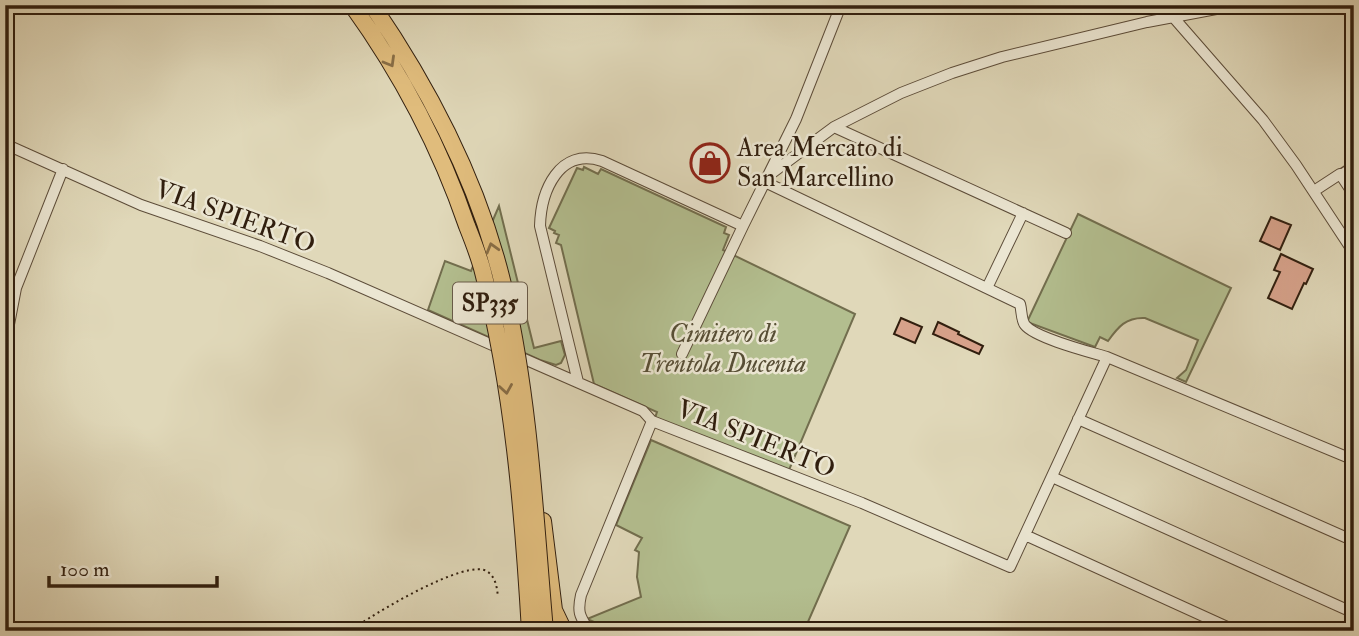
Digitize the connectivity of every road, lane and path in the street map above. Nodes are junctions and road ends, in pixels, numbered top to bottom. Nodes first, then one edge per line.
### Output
1 (352, 5) edge
2 (372, 5) edge
3 (841, 5) edge
4 (1160, 5) edge
5 (1264, 5) edge
6 (1174, 18) junction
7 (834, 127) junction
8 (5, 144) edge
9 (784, 144) junction
10 (803, 149) junction
11 (1354, 165) edge
12 (63, 169) junction
13 (1340, 174) junction
14 (767, 179) junction
15 (1314, 191) junction
16 (1354, 195) edge
17 (1023, 213) junction
18 (743, 226) junction
19 (1066, 233) dead end
20 (1354, 253) edge
21 (987, 288) junction
22 (5, 345) edge
23 (682, 354) dead end
24 (1107, 357) junction
25 (578, 382) junction
26 (525, 405) junction
27 (1078, 419) junction
28 (652, 421) junction
29 (1354, 460) edge
30 (1052, 477) junction
31 (1025, 534) junction
32 (1354, 541) edge
33 (498, 597) dead end
34 (1354, 613) edge
35 (350, 631) edge
36 (530, 631) edge
37 (545, 631) edge
38 (564, 631) edge
39 (589, 631) edge
40 (1236, 631) edge

1 -> 36 highway, SP335, bridge
26 -> 2 highway, SP335, bridge
3 - 9 street
4 - 6 street
5 - 6 street
6 - 7 street
6 - 15 street
7 - 10 street
7 - 17 street
8 - 12 street, VIA SPIERTO
9 - 10 street
9 - 14 street
10 - 14 street
11 - 13 street
12 - 22 street
12 - 25 street, VIA SPIERTO
13 - 15 street
13 - 16 street
14 - 18 street
14 - 21 street
15 - 20 street
17 - 19 street
17 - 21 street
18 - 23 street
18 - 25 street
21 - 24 street
24 - 27 street, VIA SPIERTO
24 - 29 street
25 - 28 street, VIA SPIERTO
26 - 37 highway, SP335, bridge
26 - 38 highway, bridge
27 - 30 street, VIA SPIERTO
27 - 32 street
28 - 31 street, VIA SPIERTO
28 - 39 street
30 - 31 street, VIA SPIERTO
30 - 34 street
31 - 40 street
33 - 35 path

